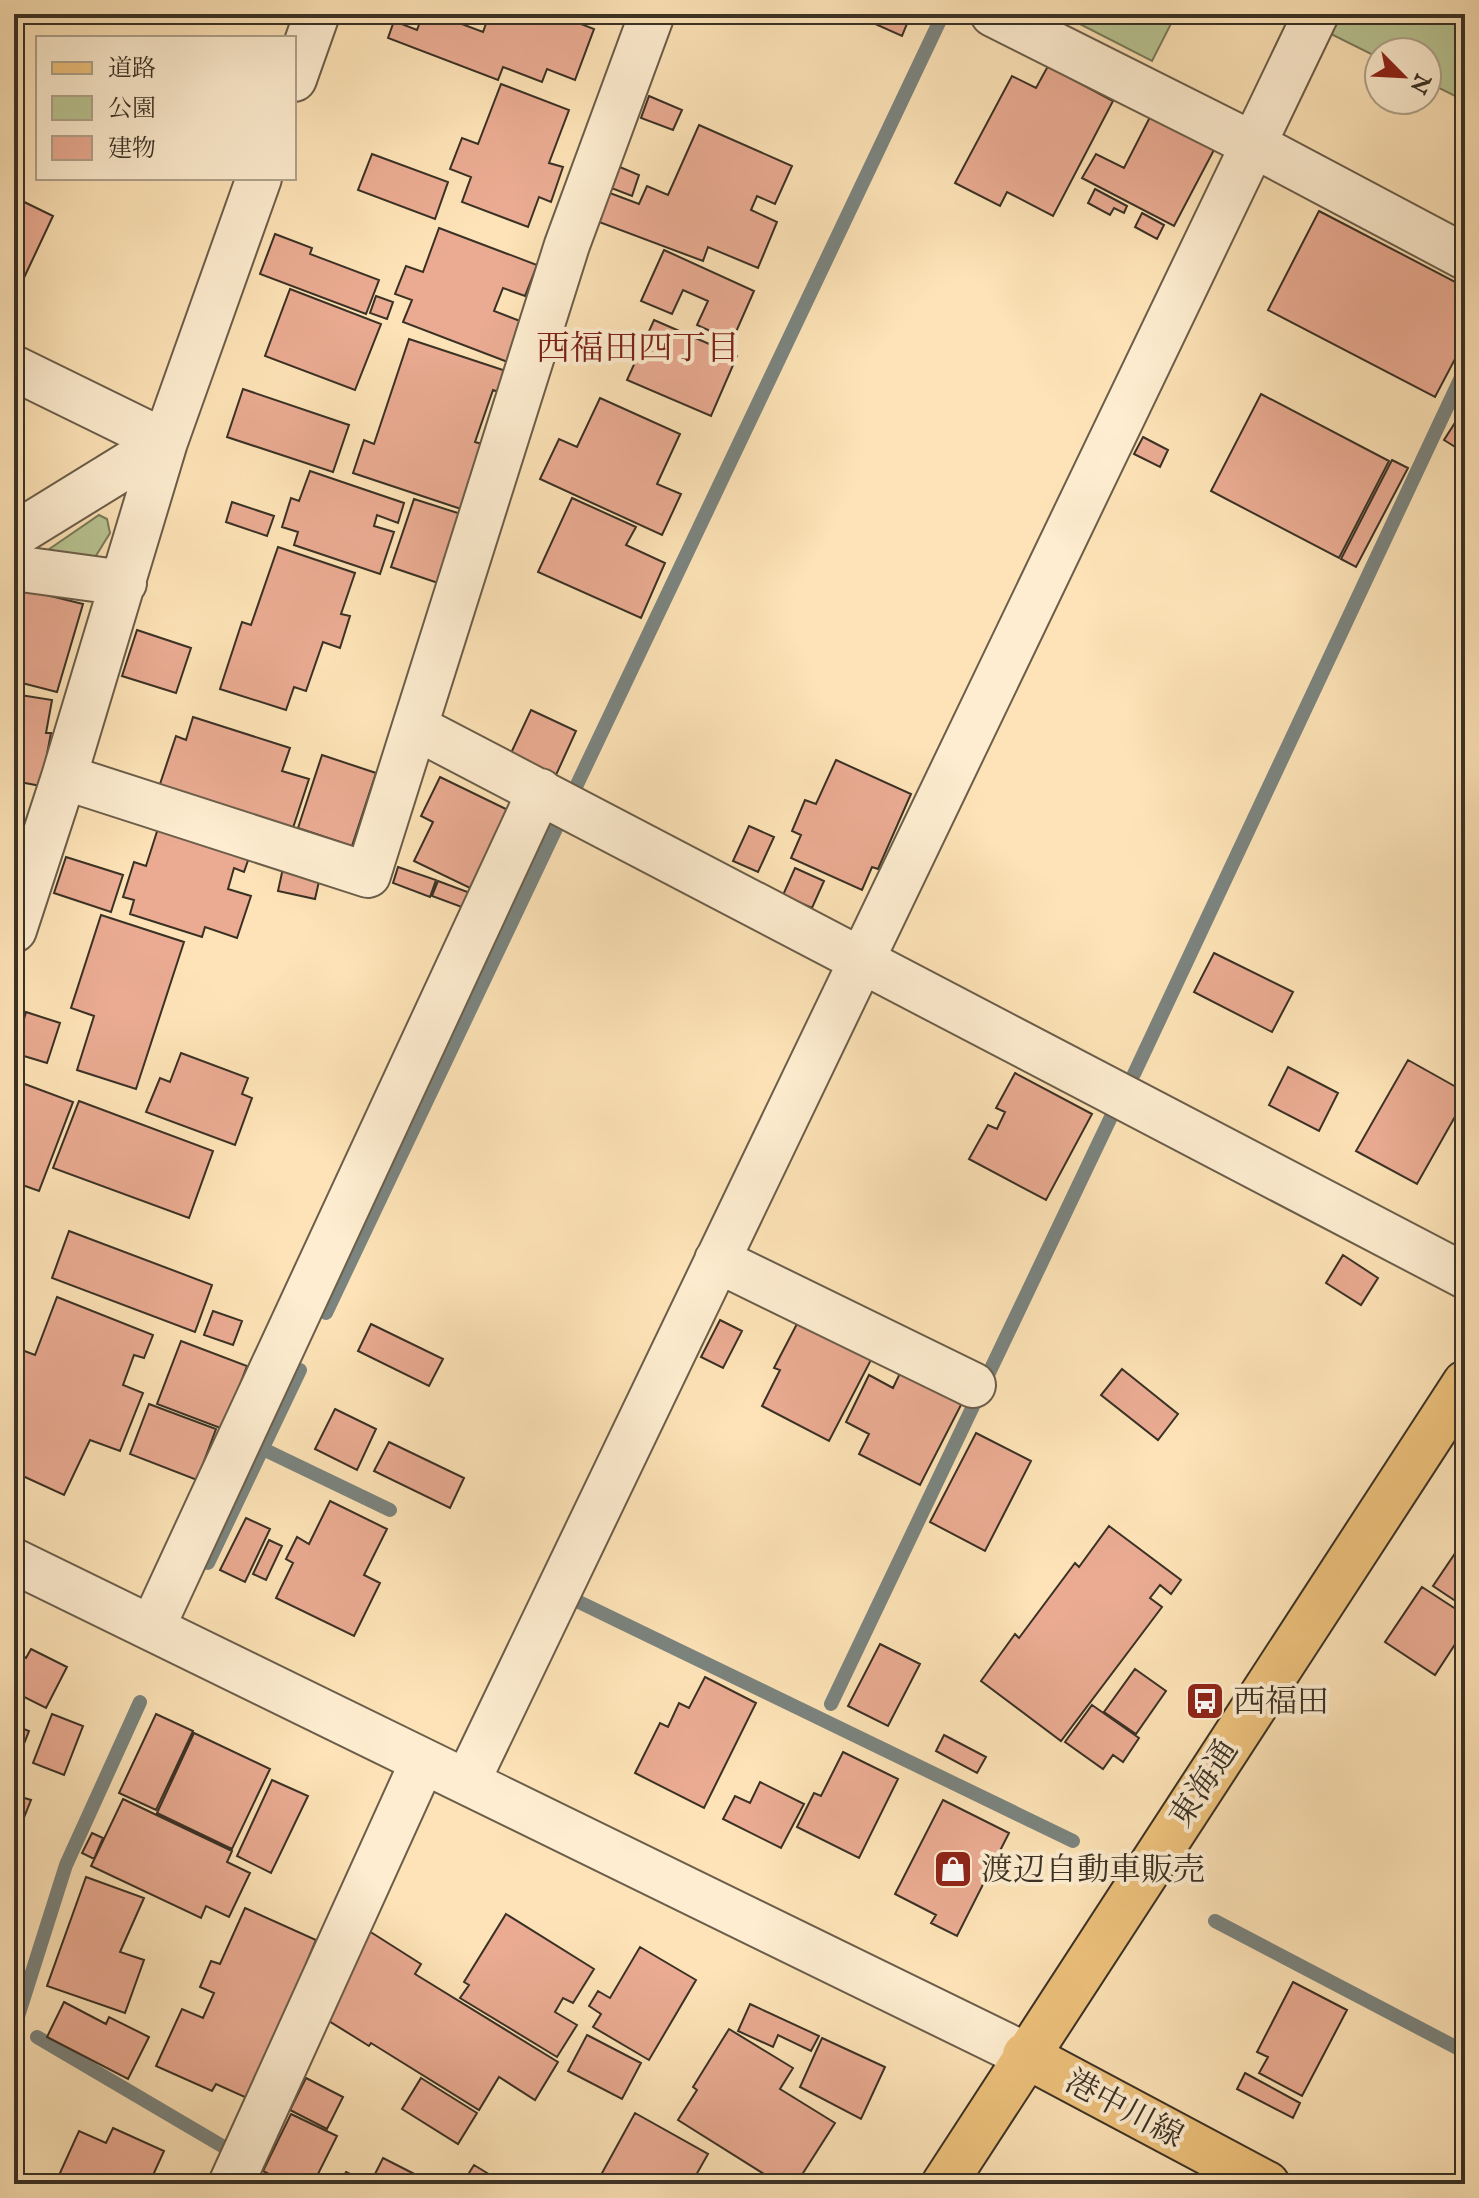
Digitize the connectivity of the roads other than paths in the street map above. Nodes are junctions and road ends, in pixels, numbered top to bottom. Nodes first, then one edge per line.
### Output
1 (317, 14) edge
2 (652, 14) edge
3 (993, 14) edge
4 (1316, 14) edge
5 (296, 73) edge
6 (1254, 145) junction
7 (258, 180) edge
8 (1465, 257) edge
9 (14, 368) edge
10 (165, 442) junction
11 (14, 535) edge
12 (14, 568) edge
13 (124, 583) junction
14 (415, 727) junction
15 (64, 777) junction
16 (558, 801) junction
17 (14, 930) edge
18 (861, 958) junction
19 (717, 1260) junction
20 (1465, 1276) edge
21 (1465, 1383) edge
22 (973, 1385) dead end
23 (14, 1561) edge
24 (152, 1628) junction
25 (423, 1761) junction
26 (467, 1782) junction
27 (1025, 2055) junction
28 (231, 2184) edge
29 (944, 2184) edge
30 (1267, 2184) edge

1 - 5 street
2 - 14 street
3 - 6 street
4 - 6 street
6 - 8 street
6 - 18 street
7 - 10 street
9 - 10 street
10 - 11 street
10 - 13 street
12 - 13 street
13 - 15 street
14 - 15 street
14 - 16 street
15 - 17 street
16 - 18 street
16 - 24 street
18 - 19 street
18 - 20 street
19 - 22 street
19 - 26 street
21 - 27 main road, 東海通
23 - 24 street
24 - 25 street
25 - 26 street
25 - 28 street
26 - 27 street
27 - 29 main road, 東海通
27 - 30 main road, 港中川線

